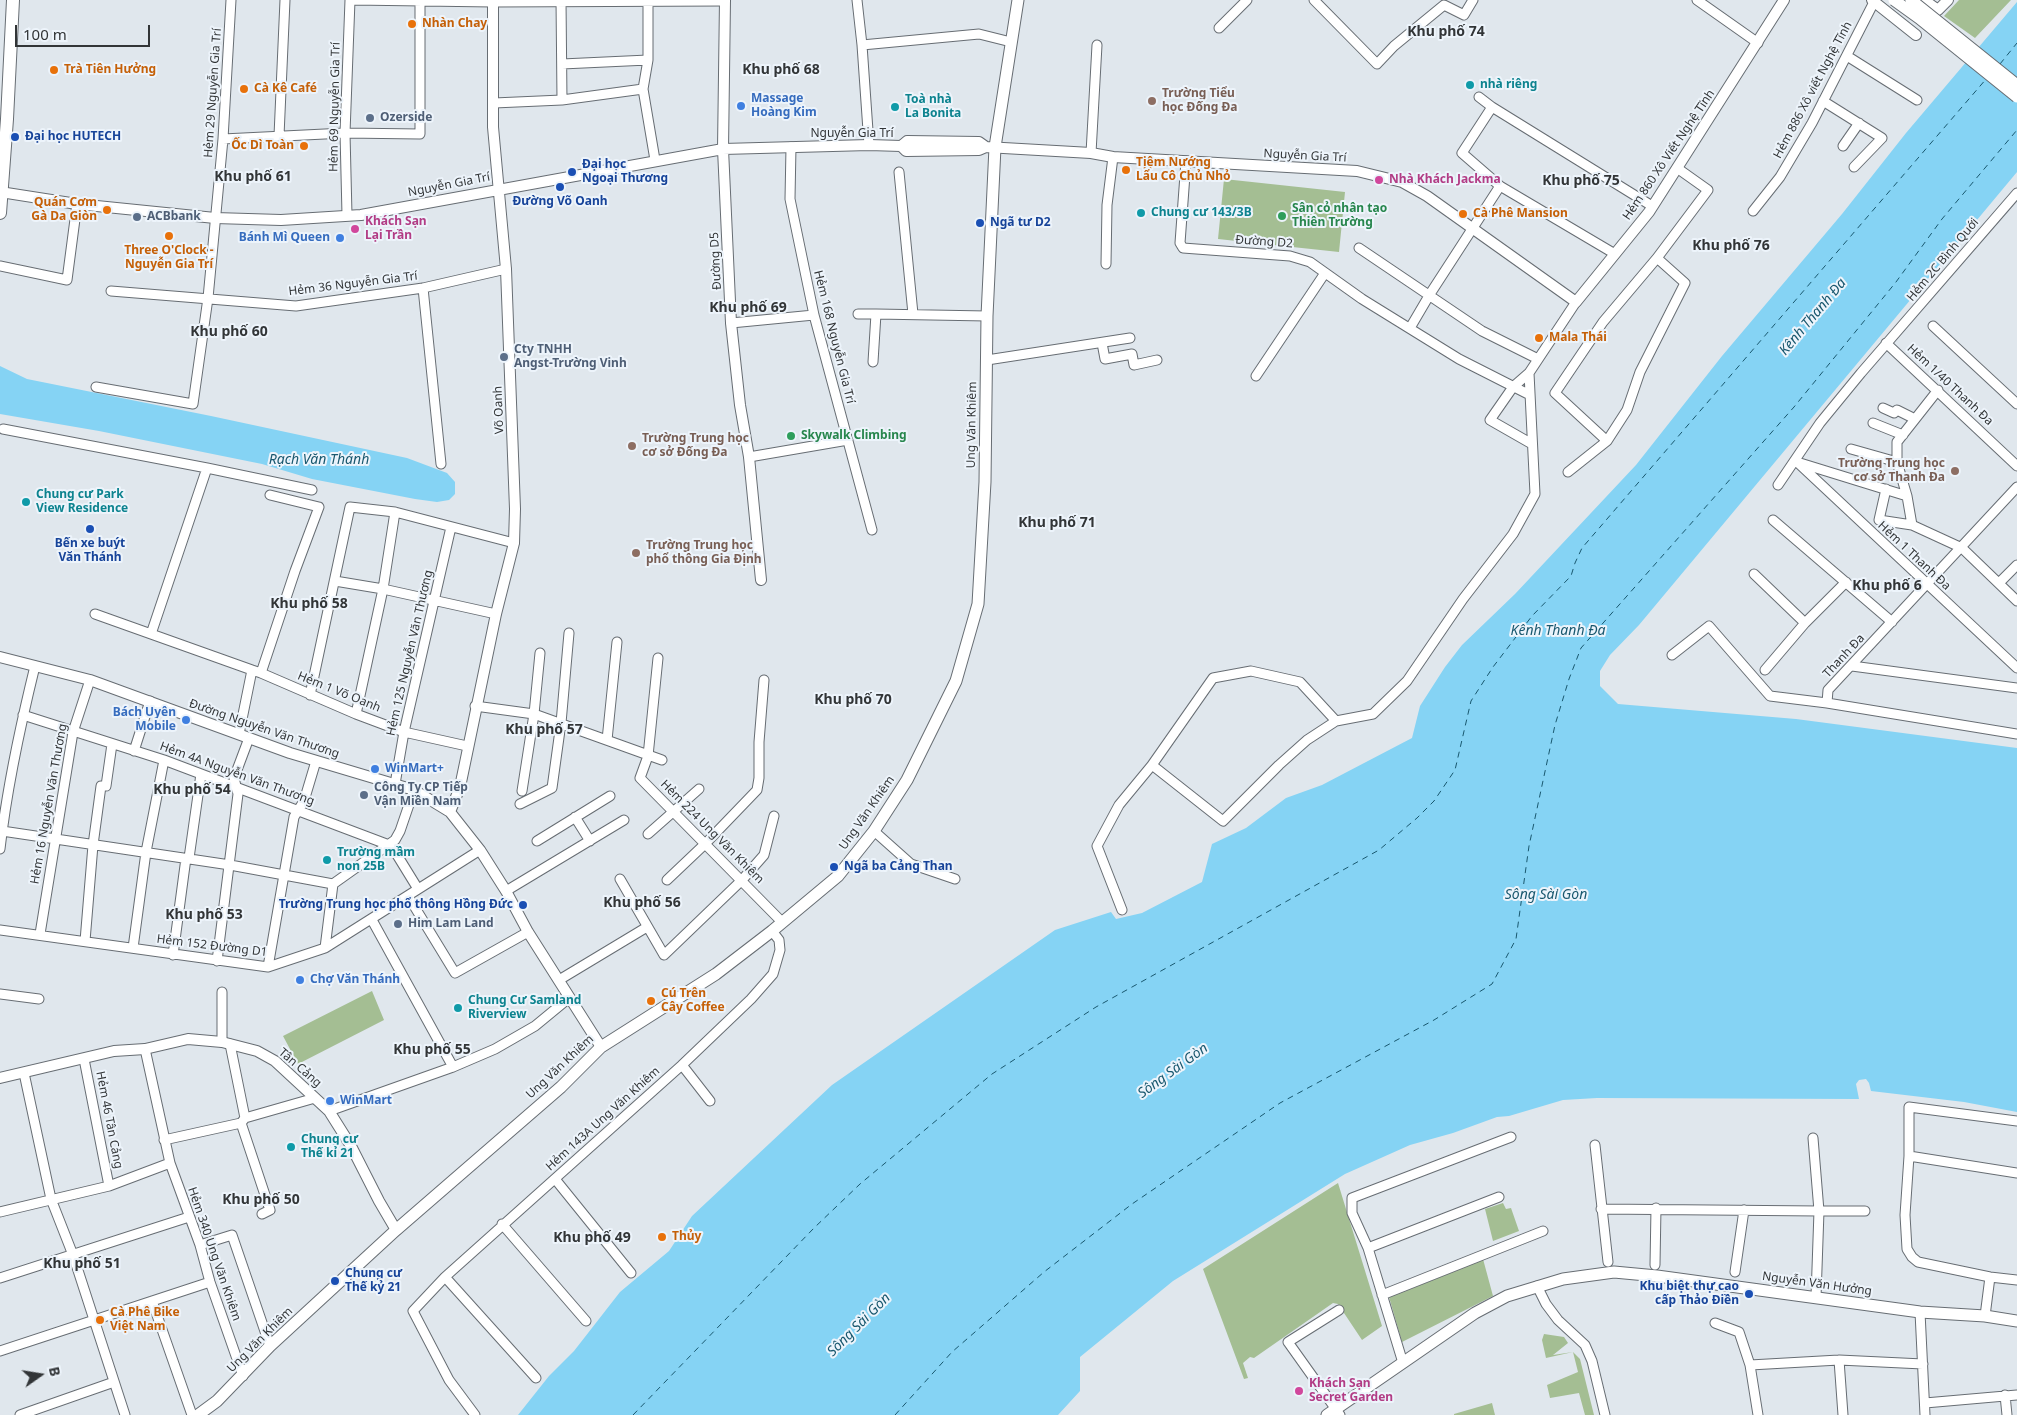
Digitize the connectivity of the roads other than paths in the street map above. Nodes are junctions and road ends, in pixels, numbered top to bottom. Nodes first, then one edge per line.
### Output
1 (13, 0) edge
2 (232, 0) edge
3 (285, 0) edge
4 (352, 0) edge
5 (725, 0) edge
6 (857, 0) edge
7 (1018, 0) edge
8 (1247, 0) edge
9 (1314, 0) edge
10 (1473, 0) edge
11 (1697, 0) edge
12 (1784, 0) edge
13 (1894, 0) edge
14 (1912, 0) edge
15 (1924, 0) edge
16 (1948, 0) edge
17 (420, 1) edge
18 (493, 1) edge
19 (561, 1) edge
20 (648, 1) edge
21 (1873, 1) edge
22 (1219, 28) dead end
23 (1916, 35) dead end
24 (1011, 42) junction
25 (1758, 43) junction
26 (862, 45) junction
27 (1097, 45) dead end
28 (1847, 56) junction
29 (648, 60) junction
30 (562, 64) junction
31 (2017, 85) edge
32 (643, 89) junction
33 (1479, 97) dead end
34 (2017, 97) edge
35 (562, 100) junction
36 (1917, 100) dead end
37 (1823, 101) junction
38 (494, 103) junction
39 (1492, 107) junction
40 (1859, 124) junction
41 (345, 132) junction
42 (279, 136) junction
43 (223, 139) junction
44 (869, 145) junction
45 (1843, 146) dead end
46 (791, 147) junction
47 (990, 147) junction
48 (723, 150) junction
49 (1091, 152) junction
50 (1113, 157) junction
51 (655, 160) junction
52 (1186, 161) junction
53 (1854, 167) dead end
54 (1677, 168) junction
55 (899, 172) dead end
56 (1500, 186) junction
57 (499, 189) junction
58 (1, 193) edge
59 (2017, 193) edge
60 (77, 204) junction
61 (1652, 206) junction
62 (1753, 211) dead end
63 (0, 213) edge
64 (347, 215) junction
65 (215, 218) junction
66 (1471, 229) junction
67 (1359, 248) dead end
68 (1615, 254) junction
69 (1657, 258) junction
70 (1106, 264) dead end
71 (0, 266) edge
72 (506, 269) junction
73 (1325, 273) junction
74 (423, 288) junction
75 (111, 291) dead end
76 (1430, 294) junction
77 (208, 298) junction
78 (1576, 302) junction
79 (858, 314) dead end
80 (876, 314) junction
81 (913, 314) junction
82 (814, 315) junction
83 (988, 316) junction
84 (731, 324) junction
85 (1933, 326) dead end
86 (1410, 328) junction
87 (1130, 338) dead end
88 (1102, 343) junction
89 (1886, 343) junction
90 (987, 360) junction
91 (1157, 360) dead end
92 (1538, 360) junction
93 (872, 362) dead end
94 (1529, 373) junction
95 (1256, 376) dead end
96 (1513, 387) junction
97 (96, 388) dead end
98 (1938, 390) junction
99 (1530, 395) junction
100 (2017, 404) edge
101 (1883, 408) dead end
102 (1915, 419) junction
103 (1873, 423) dead end
104 (3, 429) dead end
105 (1903, 435) junction
106 (848, 440) junction
107 (1607, 441) junction
108 (1532, 444) junction
109 (1851, 449) dead end
110 (748, 457) junction
111 (1796, 461) junction
112 (1897, 462) junction
113 (441, 464) dead end
114 (2017, 466) edge
115 (207, 468) junction
116 (1568, 472) dead end
117 (1778, 485) dead end
118 (2017, 488) edge
119 (1886, 489) junction
120 (312, 490) dead end
121 (270, 495) dead end
122 (1907, 496) junction
123 (394, 512) junction
124 (1772, 520) dead end
125 (1912, 526) junction
126 (451, 527) junction
127 (872, 530) dead end
128 (514, 543) junction
129 (1962, 548) junction
130 (2017, 564) edge
131 (1754, 574) dead end
132 (761, 580) dead end
133 (335, 581) junction
134 (1846, 582) junction
135 (1999, 583) junction
136 (1927, 585) junction
137 (383, 589) junction
138 (434, 601) junction
139 (2017, 601) edge
140 (96, 614) dead end
141 (496, 614) junction
142 (1892, 622) junction
143 (1805, 623) junction
144 (569, 633) dead end
145 (151, 634) junction
146 (617, 642) dead end
147 (540, 653) dead end
148 (1672, 655) dead end
149 (0, 657) edge
150 (658, 658) dead end
151 (35, 666) junction
152 (1852, 666) junction
153 (2017, 668) edge
154 (1765, 670) dead end
155 (257, 671) junction
156 (90, 680) junction
157 (764, 680) dead end
158 (2017, 688) edge
159 (310, 694) junction
160 (150, 701) junction
161 (1827, 703) junction
162 (476, 706) junction
163 (356, 714) junction
164 (534, 714) junction
165 (23, 715) junction
166 (1336, 721) junction
167 (561, 723) junction
168 (73, 732) junction
169 (404, 732) junction
170 (2017, 734) edge
171 (244, 736) junction
172 (607, 740) junction
173 (112, 744) junction
174 (467, 746) junction
175 (134, 750) junction
176 (648, 756) junction
177 (164, 760) junction
178 (662, 760) dead end
179 (316, 762) junction
180 (1152, 765) junction
181 (201, 774) junction
182 (395, 784) junction
183 (236, 787) junction
184 (699, 789) dead end
185 (414, 790) junction
186 (522, 791) dead end
187 (610, 796) dead end
188 (3, 801) edge
189 (520, 804) dead end
190 (298, 810) junction
191 (674, 811) junction
192 (450, 812) junction
193 (774, 816) dead end
194 (575, 817) junction
195 (624, 820) dead end
196 (2, 831) junction
197 (874, 831) junction
198 (648, 834) dead end
199 (55, 839) junction
200 (590, 840) junction
201 (537, 841) dead end
202 (706, 843) junction
203 (93, 845) junction
204 (388, 845) junction
205 (0, 849) edge
206 (480, 850) junction
207 (146, 852) junction
208 (188, 858) junction
209 (230, 865) junction
210 (285, 876) junction
211 (620, 879) dead end
212 (955, 879) dead end
213 (667, 880) dead end
214 (742, 880) junction
215 (333, 884) junction
216 (418, 889) junction
217 (506, 891) junction
218 (408, 896) junction
219 (1122, 910) dead end
220 (372, 920) junction
221 (782, 922) junction
222 (647, 927) junction
223 (0, 930) edge
224 (772, 931) junction
225 (528, 932) junction
226 (40, 934) junction
227 (85, 941) junction
228 (133, 948) junction
229 (325, 948) junction
230 (173, 955) junction
231 (217, 961) junction
232 (268, 967) junction
233 (560, 980) junction
234 (222, 992) dead end
235 (0, 994) edge
236 (569, 998) junction
237 (40, 999) dead end
238 (226, 1043) junction
239 (601, 1047) junction
240 (145, 1049) junction
241 (84, 1059) junction
242 (682, 1065) junction
243 (453, 1067) junction
244 (24, 1073) junction
245 (0, 1078) edge
246 (315, 1098) junction
247 (710, 1101) dead end
248 (329, 1111) junction
249 (243, 1120) junction
250 (2017, 1121) edge
251 (1511, 1138) dead end
252 (1813, 1138) dead end
253 (164, 1140) junction
254 (1595, 1145) dead end
255 (1909, 1156) junction
256 (170, 1163) junction
257 (2017, 1173) edge
258 (555, 1179) junction
259 (109, 1186) junction
260 (1499, 1197) dead end
261 (51, 1199) junction
262 (1656, 1208) junction
263 (1601, 1209) junction
264 (1744, 1210) junction
265 (1819, 1211) junction
266 (1865, 1211) dead end
267 (0, 1212) edge
268 (262, 1214) dead end
269 (189, 1217) junction
270 (502, 1224) junction
271 (396, 1230) junction
272 (1543, 1231) dead end
273 (200, 1245) junction
274 (1368, 1248) junction
275 (73, 1255) junction
276 (1655, 1265) dead end
277 (1611, 1268) junction
278 (1735, 1272) dead end
279 (631, 1273) dead end
280 (1990, 1276) junction
281 (445, 1277) junction
282 (0, 1278) edge
283 (2017, 1280) edge
284 (210, 1282) junction
285 (1536, 1286) junction
286 (1382, 1295) junction
287 (1816, 1297) junction
288 (152, 1301) junction
289 (1339, 1310) dead end
290 (1920, 1312) junction
291 (1984, 1316) junction
292 (94, 1320) junction
293 (586, 1321) dead end
294 (2017, 1321) edge
295 (1716, 1322) dead end
296 (270, 1346) junction
297 (0, 1352) edge
298 (1839, 1360) junction
299 (1403, 1363) junction
300 (1923, 1364) junction
301 (1750, 1365) junction
302 (243, 1376) junction
303 (536, 1378) dead end
304 (114, 1382) junction
305 (2005, 1395) junction
306 (2017, 1395) edge
307 (1925, 1404) junction
308 (1334, 1413) edge
309 (20, 1415) edge
310 (125, 1415) edge
311 (192, 1415) edge
312 (198, 1415) edge
313 (475, 1415) edge
314 (1605, 1415) edge
315 (1758, 1415) edge
316 (1843, 1415) edge
317 (1925, 1415) edge
318 (2007, 1415) edge

1 - 58 main road
2 - 43 street, Hẻm 29 Nguyễn Gia Trí
3 - 42 street
4 - 17 street
4 - 41 street, Hẻm 69 Nguyễn Gia Trí
5 - 20 street
5 - 48 street, Đường D5
6 - 26 street
7 - 24 main road, Ung Văn Khiêm
8 - 22 street
9 - 10 street
11 - 25 street
12 - 25 street, Hẻm 860 Xô Viết Nghệ Tĩnh
13 - 34 main road, bridge
14 - 31 main road, bridge
15 - 16 street
17 - 18 street
17 - 41 street
18 - 19 street
18 - 38 street, Võ Oanh
19 - 20 street
19 - 30 street
20 - 29 street
21 - 23 street
21 - 28 street, Hẻm 886 Xô viết Nghệ Tĩnh
24 - 26 street
24 - 47 main road, Ung Văn Khiêm
25 - 54 street, Hẻm 860 Xô Viết Nghệ Tĩnh
26 - 44 street
27 - 49 street
28 - 36 street
28 - 37 street, Hẻm 886 Xô viết Nghệ Tĩnh
29 - 30 street
29 - 32 street
30 - 35 street
32 - 35 street
32 - 51 street
33 - 39 street
35 - 38 street
37 - 40 street
37 - 62 street, Hẻm 886 Xô viết Nghệ Tĩnh
38 - 57 street, Võ Oanh
39 - 56 street
39 - 61 street
40 - 45 street
40 - 53 street
41 - 42 street
41 - 64 street, Hẻm 69 Nguyễn Gia Trí
42 - 43 street
43 - 65 street, Hẻm 29 Nguyễn Gia Trí
44 - 46 street, Nguyễn Gia Trí
44 - 47 street, Nguyễn Gia Trí
46 - 48 street, Nguyễn Gia Trí
46 - 82 street, Hẻm 168 Nguyễn Gia Trí
47 - 49 street, Nguyễn Gia Trí
47 - 83 main road, Ung Văn Khiêm
48 - 51 street, Nguyễn Gia Trí
48 - 84 street, Đường D5
49 - 50 street, Nguyễn Gia Trí
50 - 52 street, Nguyễn Gia Trí
50 - 70 street
51 - 57 street, Nguyễn Gia Trí
52 - 66 street, Nguyễn Gia Trí
52 - 73 street, Đường D2
54 - 61 street, Hẻm 860 Xô Viết Nghệ Tĩnh
54 - 69 street, Hẻm 860 Xô Viết Nghệ Tĩnh
55 - 81 street
56 - 66 street
56 - 68 street
57 - 64 street, Nguyễn Gia Trí
57 - 72 street, Võ Oanh
58 - 60 street, Nguyễn Gia Trí
58 - 63 main road
59 - 89 street, Hẻm 2C Bình Quới
60 - 65 street, Nguyễn Gia Trí
60 - 71 street
61 - 68 street, Hẻm 860 Xô Viết Nghệ Tĩnh
64 - 65 street, Nguyễn Gia Trí
65 - 77 street, Hẻm 29 Nguyễn Gia Trí
66 - 76 street
66 - 78 street, Nguyễn Gia Trí
67 - 76 street
68 - 78 street, Hẻm 860 Xô Viết Nghệ Tĩnh
69 - 107 street
69 - 107 street
72 - 74 street, Hẻm 36 Nguyễn Gia Trí
72 - 128 street, Võ Oanh
73 - 86 street, Đường D2
73 - 95 street
74 - 77 street, Hẻm 36 Nguyễn Gia Trí
74 - 113 street
75 - 77 street, Hẻm 36 Nguyễn Gia Trí
76 - 86 street
76 - 92 street
77 - 97 street, Hẻm 29 Nguyễn Gia Trí
78 - 92 street, Hẻm 860 Xô Viết Nghệ Tĩnh
79 - 80 street
80 - 81 street
80 - 93 street
81 - 83 street
82 - 84 street
82 - 106 street, Hẻm 168 Nguyễn Gia Trí
83 - 90 main road, Ung Văn Khiêm
84 - 110 street, Đường D5
85 - 100 street
86 - 96 street, Đường D2
87 - 88 street
88 - 90 street
88 - 91 street
89 - 98 street, Hẻm 1/40 Thanh Đa
89 - 111 street
90 - 197 main road, Ung Văn Khiêm
92 - 94 street, Hẻm 860 Xô Viết Nghệ Tĩnh
94 - 96 street, Hẻm 860 Xô Viết Nghệ Tĩnh
94 - 99 street
96 - 99 street, Đường D2
96 - 108 street, Hẻm 860 Xô Viết Nghệ Tĩnh
98 - 102 street
98 - 114 street, Hẻm 1/40 Thanh Đa
99 - 108 street
101 - 102 street
102 - 105 street
103 - 105 street
104 - 115 street
105 - 112 street
106 - 110 street
106 - 127 street, Hẻm 168 Nguyễn Gia Trí
107 - 116 street
108 - 166 street
109 - 112 street
110 - 132 street, Đường D5
111 - 117 street
111 - 119 street
111 - 136 street, Hẻm 1 Thanh Đa
112 - 122 street
115 - 120 street
115 - 145 street
118 - 129 street, Thanh Đa
119 - 122 street
119 - 125 street
121 - 155 street
122 - 125 street
123 - 126 street
123 - 133 street
123 - 137 street
124 - 134 street
125 - 129 street
126 - 128 street
126 - 138 street, Hẻm 125 Nguyễn Văn Thương
128 - 141 street, Võ Oanh
129 - 135 street
129 - 136 street, Thanh Đa
130 - 135 street
131 - 143 street
133 - 137 street
133 - 159 street
134 - 142 street
134 - 143 street
135 - 139 street
136 - 142 street, Thanh Đa
136 - 153 street, Hẻm 1 Thanh Đa
137 - 138 street
137 - 163 street
138 - 141 street
138 - 169 street, Hẻm 125 Nguyễn Văn Thương
140 - 145 street, Hẻm 1 Võ Oanh
141 - 162 street, Võ Oanh
142 - 152 street, Thanh Đa
143 - 154 street
144 - 167 street
145 - 155 street, Hẻm 1 Võ Oanh
146 - 172 street
147 - 164 street
148 - 161 street
149 - 151 street, Đường Nguyễn Văn Thương
150 - 176 street
151 - 156 street, Đường Nguyễn Văn Thương
151 - 165 street
152 - 158 street
152 - 161 street, Thanh Đa
155 - 159 street, Hẻm 1 Võ Oanh
155 - 171 street
156 - 160 street, Đường Nguyễn Văn Thương
156 - 168 street, Hẻm 16 Nguyễn Văn Thương
157 - 202 street
159 - 163 street, Hẻm 1 Võ Oanh
160 - 171 street, Đường Nguyễn Văn Thương
160 - 175 street
161 - 170 street
162 - 164 street
162 - 174 street, Võ Oanh
163 - 169 street, Hẻm 1 Võ Oanh
164 - 167 street
164 - 186 street
165 - 168 street, Hẻm 4A Nguyễn Văn Thương
165 - 188 street
166 - 180 street
166 - 180 street
167 - 172 street
167 - 189 street
168 - 173 street, Hẻm 4A Nguyễn Văn Thương
168 - 199 street, Hẻm 16 Nguyễn Văn Thương
169 - 174 street, Hẻm 1 Võ Oanh
169 - 182 street, Hẻm 125 Nguyễn Văn Thương
171 - 179 street, Đường Nguyễn Văn Thương
171 - 183 street
172 - 176 street
173 - 175 street, Hẻm 4A Nguyễn Văn Thương
173 - 203 street
174 - 192 street, Võ Oanh
175 - 177 street, Hẻm 4A Nguyễn Văn Thương
176 - 178 street
176 - 191 street, Hẻm 224 Ung Văn Khiêm
177 - 181 street, Hẻm 4A Nguyễn Văn Thương
177 - 207 street
179 - 182 street, Đường Nguyễn Văn Thương
179 - 190 street
180 - 219 street
181 - 183 street, Hẻm 4A Nguyễn Văn Thương
181 - 208 street
182 - 185 street, Đường Nguyễn Văn Thương
183 - 190 street, Hẻm 4A Nguyễn Văn Thương
183 - 209 street
184 - 191 street
185 - 192 street, Đường Nguyễn Văn Thương
185 - 204 street
187 - 194 street
188 - 196 street
190 - 204 street, Hẻm 4A Nguyễn Văn Thương
190 - 210 street
191 - 198 street
191 - 202 street, Hẻm 224 Ung Văn Khiêm
192 - 206 street, Đường Nguyễn Văn Thương
193 - 214 street
194 - 200 street
194 - 201 street
195 - 200 street
196 - 199 street
196 - 205 street
197 - 212 street
197 - 221 main road, Ung Văn Khiêm
199 - 203 street
199 - 226 street, Hẻm 16 Nguyễn Văn Thương
200 - 217 street
202 - 213 street
202 - 214 street, Hẻm 224 Ung Văn Khiêm
203 - 207 street
203 - 227 street
204 - 215 street
204 - 216 street
206 - 216 street, Hẻm 152 Đường D1
206 - 217 street, Đường Nguyễn Văn Thương
207 - 208 street
207 - 228 street
208 - 209 street
208 - 230 street
209 - 210 street
209 - 231 street
210 - 215 street
210 - 232 street
211 - 222 street
214 - 221 street, Hẻm 224 Ung Văn Khiêm
214 - 222 street
215 - 229 street
216 - 218 street, Hẻm 152 Đường D1
217 - 225 street, Đường Nguyễn Văn Thương
218 - 220 street, Hẻm 152 Đường D1
218 - 225 street
220 - 229 street, Hẻm 152 Đường D1
220 - 243 street
221 - 224 main road, Ung Văn Khiêm
222 - 233 street
223 - 226 street, Hẻm 152 Đường D1
224 - 239 main road, Ung Văn Khiêm
224 - 242 street, Hẻm 143A Ung Văn Khiêm
225 - 233 street, Đường Nguyễn Văn Thương
226 - 227 street, Hẻm 152 Đường D1
227 - 228 street, Hẻm 152 Đường D1
228 - 230 street, Hẻm 152 Đường D1
229 - 232 street, Hẻm 152 Đường D1
230 - 231 street, Hẻm 152 Đường D1
231 - 232 street, Hẻm 152 Đường D1
233 - 236 street, Đường Nguyễn Văn Thương
234 - 238 street
235 - 237 street
236 - 239 street, Đường Nguyễn Văn Thương
236 - 243 street
238 - 240 street, Tân Cảng
238 - 246 street, Tân Cảng
238 - 249 street
239 - 271 main road, Ung Văn Khiêm
240 - 241 street, Tân Cảng
240 - 253 street, Hẻm 340 Ung Văn Khiêm
241 - 244 street, Tân Cảng
241 - 259 street, Hẻm 46 Tân Cảng
242 - 247 street
242 - 258 street, Hẻm 143A Ung Văn Khiêm
243 - 248 street
244 - 245 street, Tân Cảng
244 - 261 street
246 - 248 street, Tân Cảng
246 - 249 street
248 - 271 street, Tân Cảng
249 - 253 street
249 - 268 street
250 - 255 street
251 - 274 street
252 - 265 street
253 - 256 street, Hẻm 340 Ung Văn Khiêm
254 - 263 street
255 - 257 street
255 - 280 street
256 - 259 street
256 - 269 street, Hẻm 340 Ung Văn Khiêm
258 - 270 street, Hẻm 143A Ung Văn Khiêm
258 - 279 street
259 - 261 street
260 - 274 street
261 - 267 street
261 - 275 street
262 - 263 street
262 - 264 street
262 - 276 street
263 - 277 street
264 - 265 street
264 - 278 street
265 - 266 street
265 - 287 street
269 - 273 street, Hẻm 340 Ung Văn Khiêm
269 - 275 street
270 - 281 street, Hẻm 143A Ung Văn Khiêm
270 - 293 street
271 - 296 main road, Ung Văn Khiêm
272 - 286 street
273 - 284 street, Hẻm 340 Ung Văn Khiêm
273 - 296 street
274 - 286 street
275 - 282 street
275 - 292 street
277 - 285 main road, Nguyễn Văn Hưởng
277 - 287 main road, Nguyễn Văn Hưởng
280 - 283 street
280 - 291 street
281 - 303 street
281 - 313 street, Hẻm 143A Ung Văn Khiêm
284 - 288 street
284 - 302 street, Hẻm 340 Ung Văn Khiêm
285 - 299 main road
285 - 314 street
286 - 299 street
287 - 290 main road, Nguyễn Văn Hưởng
288 - 292 street
288 - 311 street
289 - 308 street
290 - 291 main road, Nguyễn Văn Hưởng
290 - 300 street
291 - 294 main road, Nguyễn Văn Hưởng
292 - 297 street
292 - 304 street
295 - 301 street
296 - 302 main road, Ung Văn Khiêm
298 - 300 street
298 - 301 street
298 - 316 street
299 - 308 main road
300 - 307 street
301 - 315 street
302 - 312 main road, Ung Văn Khiêm
304 - 309 street
304 - 310 street
305 - 306 street
305 - 307 street
305 - 318 street
307 - 317 street

